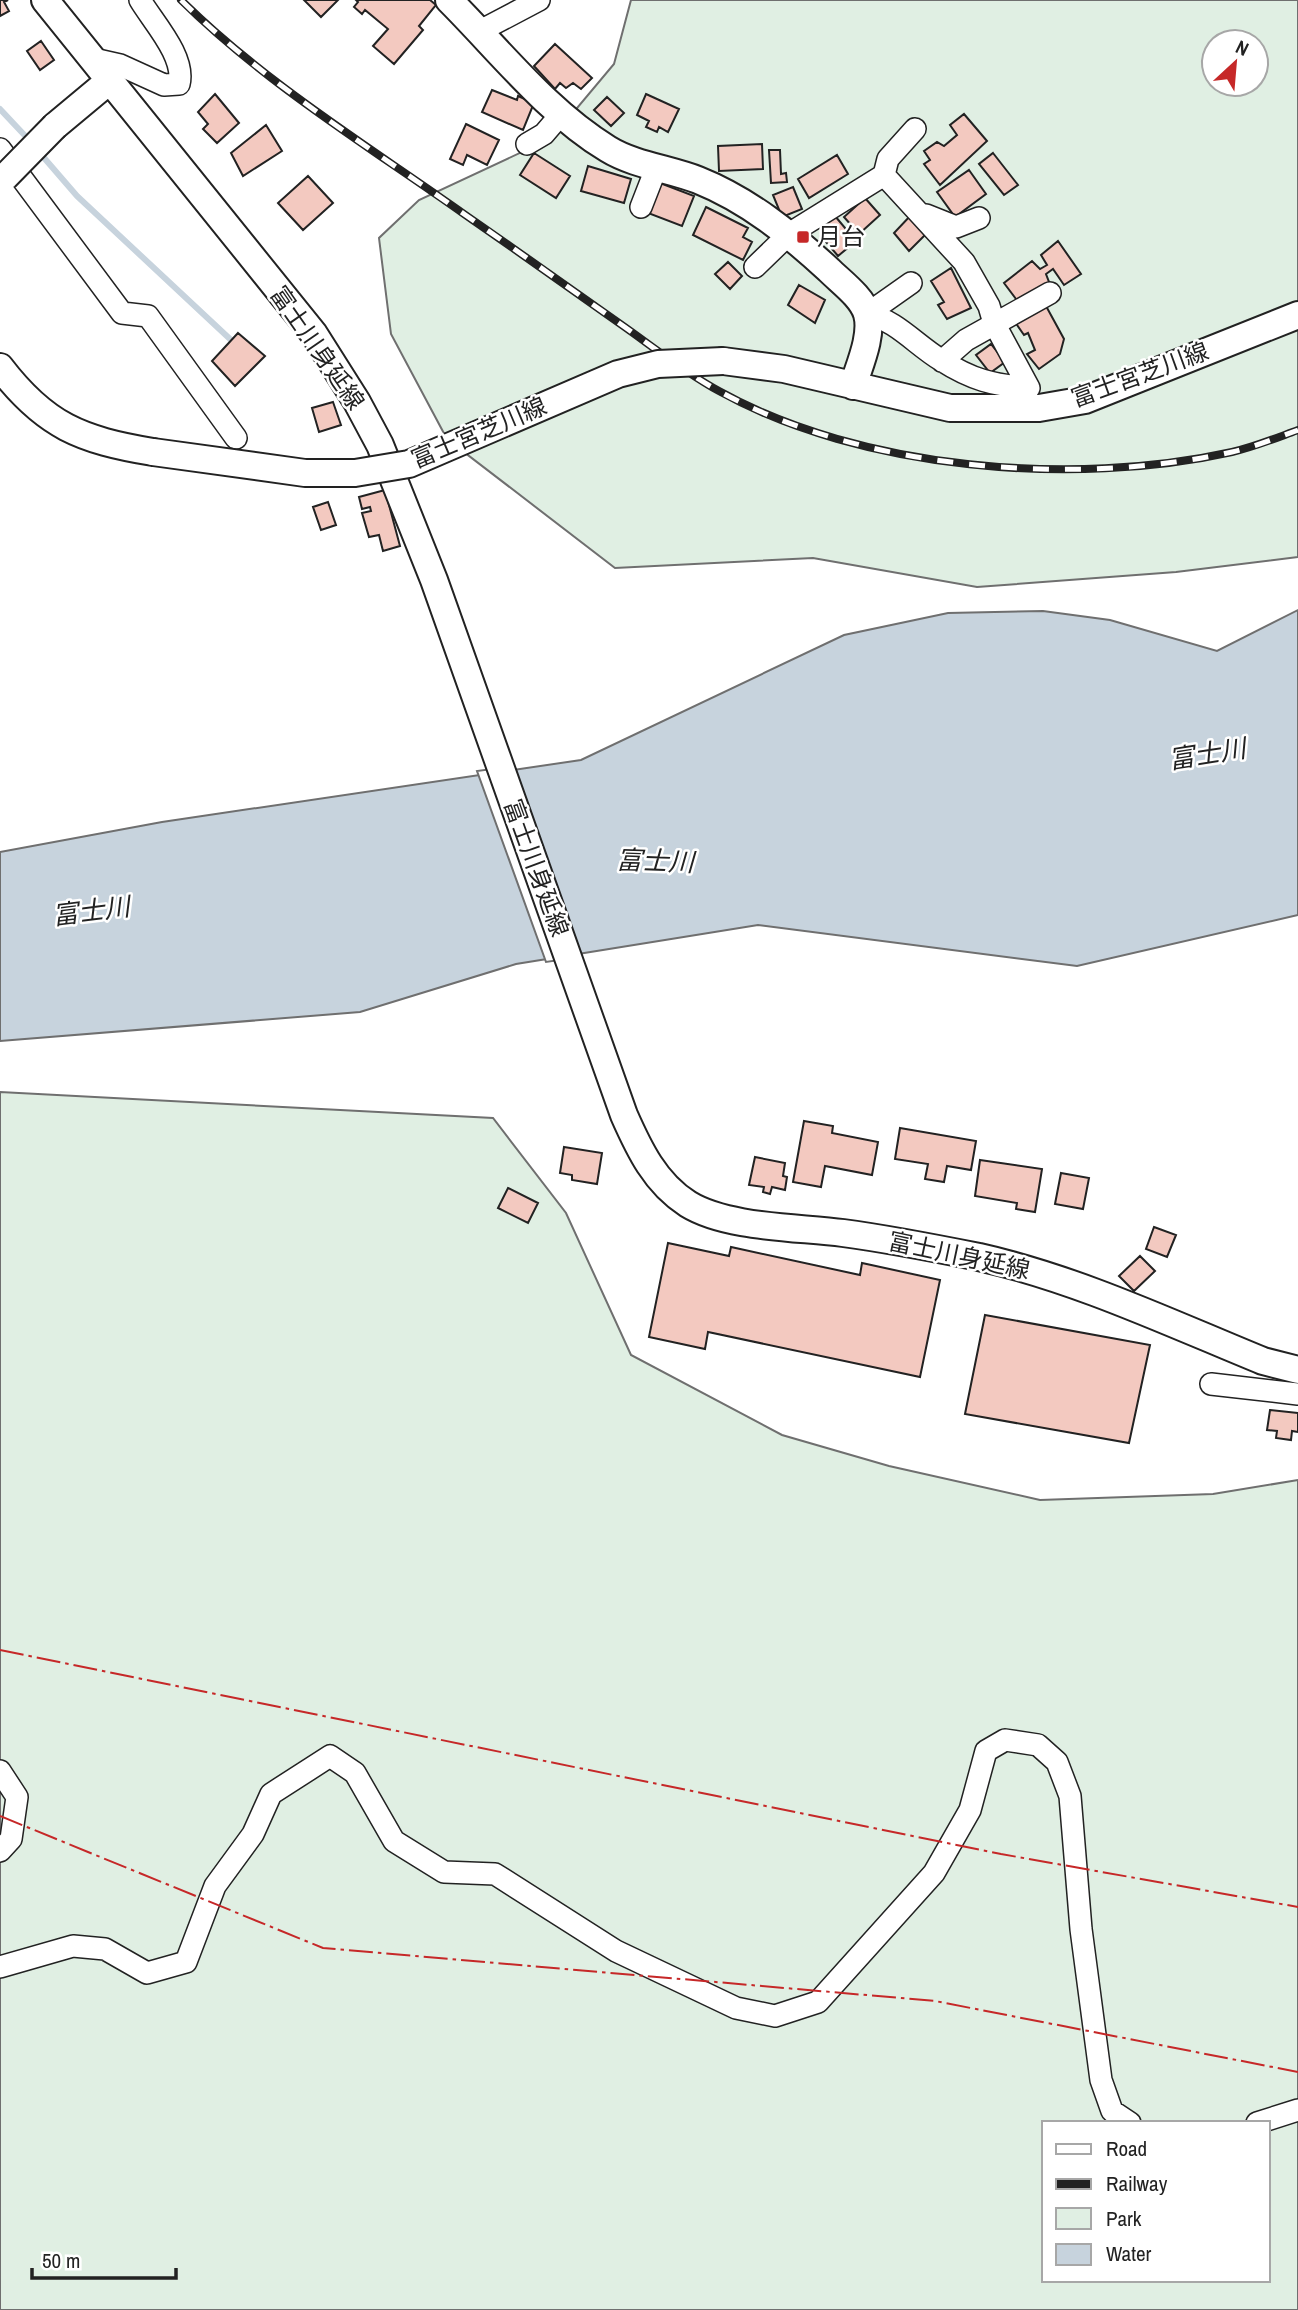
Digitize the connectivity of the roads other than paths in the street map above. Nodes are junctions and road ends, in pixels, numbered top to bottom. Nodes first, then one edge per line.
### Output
1 (45, 0) edge
2 (140, 0) edge
3 (449, 0) edge
4 (539, 0) edge
5 (480, 31) junction
6 (89, 58) junction
7 (109, 81) junction
8 (562, 113) junction
9 (915, 129) dead end
10 (527, 144) dead end
11 (0, 149) edge
12 (657, 166) junction
13 (884, 175) junction
14 (3, 181) edge
15 (641, 207) dead end
16 (921, 213) junction
17 (979, 218) dead end
18 (789, 234) junction
19 (755, 267) dead end
20 (911, 283) dead end
21 (1049, 293) dead end
22 (867, 314) junction
23 (1298, 315) edge
24 (994, 323) junction
25 (942, 361) junction
26 (0, 367) edge
27 (853, 386) junction
28 (236, 439) dead end
29 (1298, 1370) edge
30 (1211, 1384) dead end
31 (1298, 1394) edge
32 (0, 1771) edge
33 (0, 1852) edge
34 (0, 1967) edge
35 (1298, 2110) edge
36 (1127, 2121) edge
37 (1263, 2121) edge

1 - 6 main road, 富士川身延線
2 - 6 street
3 - 5 main road
4 - 5 street
5 - 8 main road
6 - 7 main road, 富士川身延線
7 - 14 main road, bridge
7 - 29 main road, 富士川身延線
8 - 10 street
8 - 12 main road
9 - 13 street
11 - 28 street
12 - 15 street
12 - 18 main road
13 - 16 street
13 - 18 street
16 - 17 street
16 - 24 street
18 - 19 street
18 - 22 main road
20 - 22 street
21 - 24 street
22 - 25 street
22 - 27 main road
23 - 27 main road, 富士宮芝川線
24 - 25 street
24 - 25 street
26 - 27 main road, 富士宮芝川線, bridge
30 - 31 street
32 - 33 street
34 - 36 street
35 - 37 street

